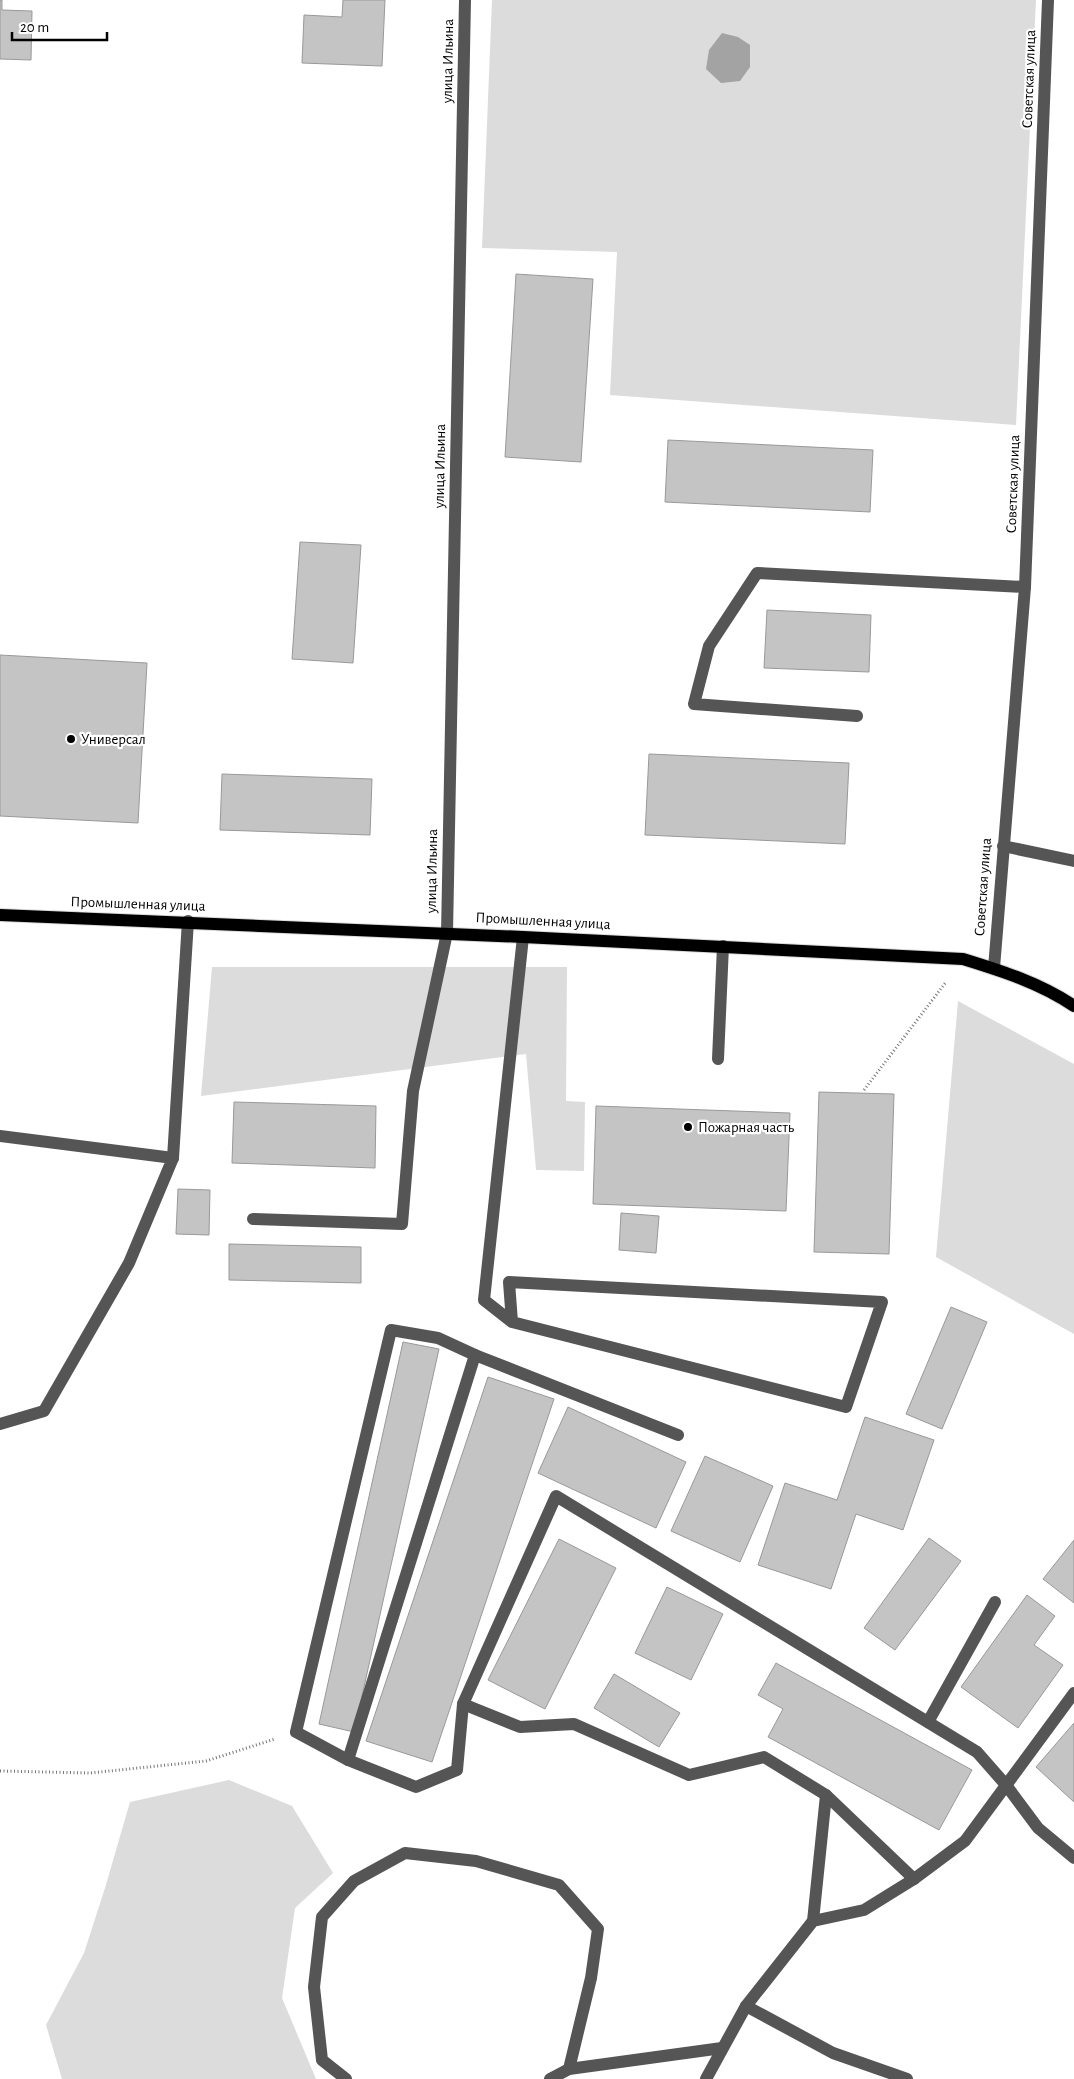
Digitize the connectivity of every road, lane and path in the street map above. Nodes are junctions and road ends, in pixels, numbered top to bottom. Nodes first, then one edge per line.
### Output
1 (466, 0) edge
2 (1048, 0) edge
3 (1025, 587) junction
4 (857, 716) dead end
5 (1003, 846) junction
6 (1074, 862) edge
7 (0, 915) edge
8 (188, 922) junction
9 (447, 933) junction
10 (523, 937) junction
11 (722, 946) junction
12 (963, 959) junction
13 (994, 968) junction
14 (1074, 1006) edge
15 (718, 1059) dead end
16 (864, 1090) dead end
17 (0, 1136) edge
18 (174, 1158) junction
19 (253, 1219) dead end
20 (512, 1322) junction
21 (475, 1355) junction
22 (0, 1424) edge
23 (678, 1435) dead end
24 (995, 1602) dead end
25 (1074, 1693) edge
26 (463, 1704) junction
27 (928, 1722) junction
28 (296, 1732) junction
29 (348, 1760) junction
30 (0, 1770) edge
31 (1006, 1785) junction
32 (826, 1795) junction
33 (1074, 1858) edge
34 (914, 1879) junction
35 (813, 1921) junction
36 (746, 2006) junction
37 (722, 2048) junction
38 (569, 2068) junction
39 (346, 2079) edge
40 (550, 2079) edge
41 (706, 2079) edge
42 (907, 2079) edge

1 - 9 street, улица Ильина
2 - 3 street, Советская улица
3 - 4 street
3 - 5 street, Советская улица
5 - 6 street
5 - 13 street, Советская улица
7 - 8 main road, Промышленная улица
8 - 9 main road, Промышленная улица
8 - 18 street
9 - 10 main road, Промышленная улица
9 - 19 street, улица Ильина
10 - 11 main road, Промышленная улица
10 - 20 street
11 - 12 main road, Промышленная улица
11 - 15 street
12 - 13 main road, Промышленная улица
12 - 16 path
13 - 14 main road, Промышленная улица
17 - 18 street
18 - 22 street
20 - 20 street
21 - 23 street
21 - 28 street
21 - 29 street
24 - 27 street
25 - 31 street
26 - 27 street
26 - 29 street
26 - 32 street
27 - 31 street
28 - 29 street
28 - 30 path
31 - 33 street
31 - 34 street
32 - 34 street
32 - 35 street
34 - 35 street
35 - 36 street
36 - 37 street
36 - 42 street
37 - 38 street
37 - 41 street
38 - 39 street
38 - 40 street

